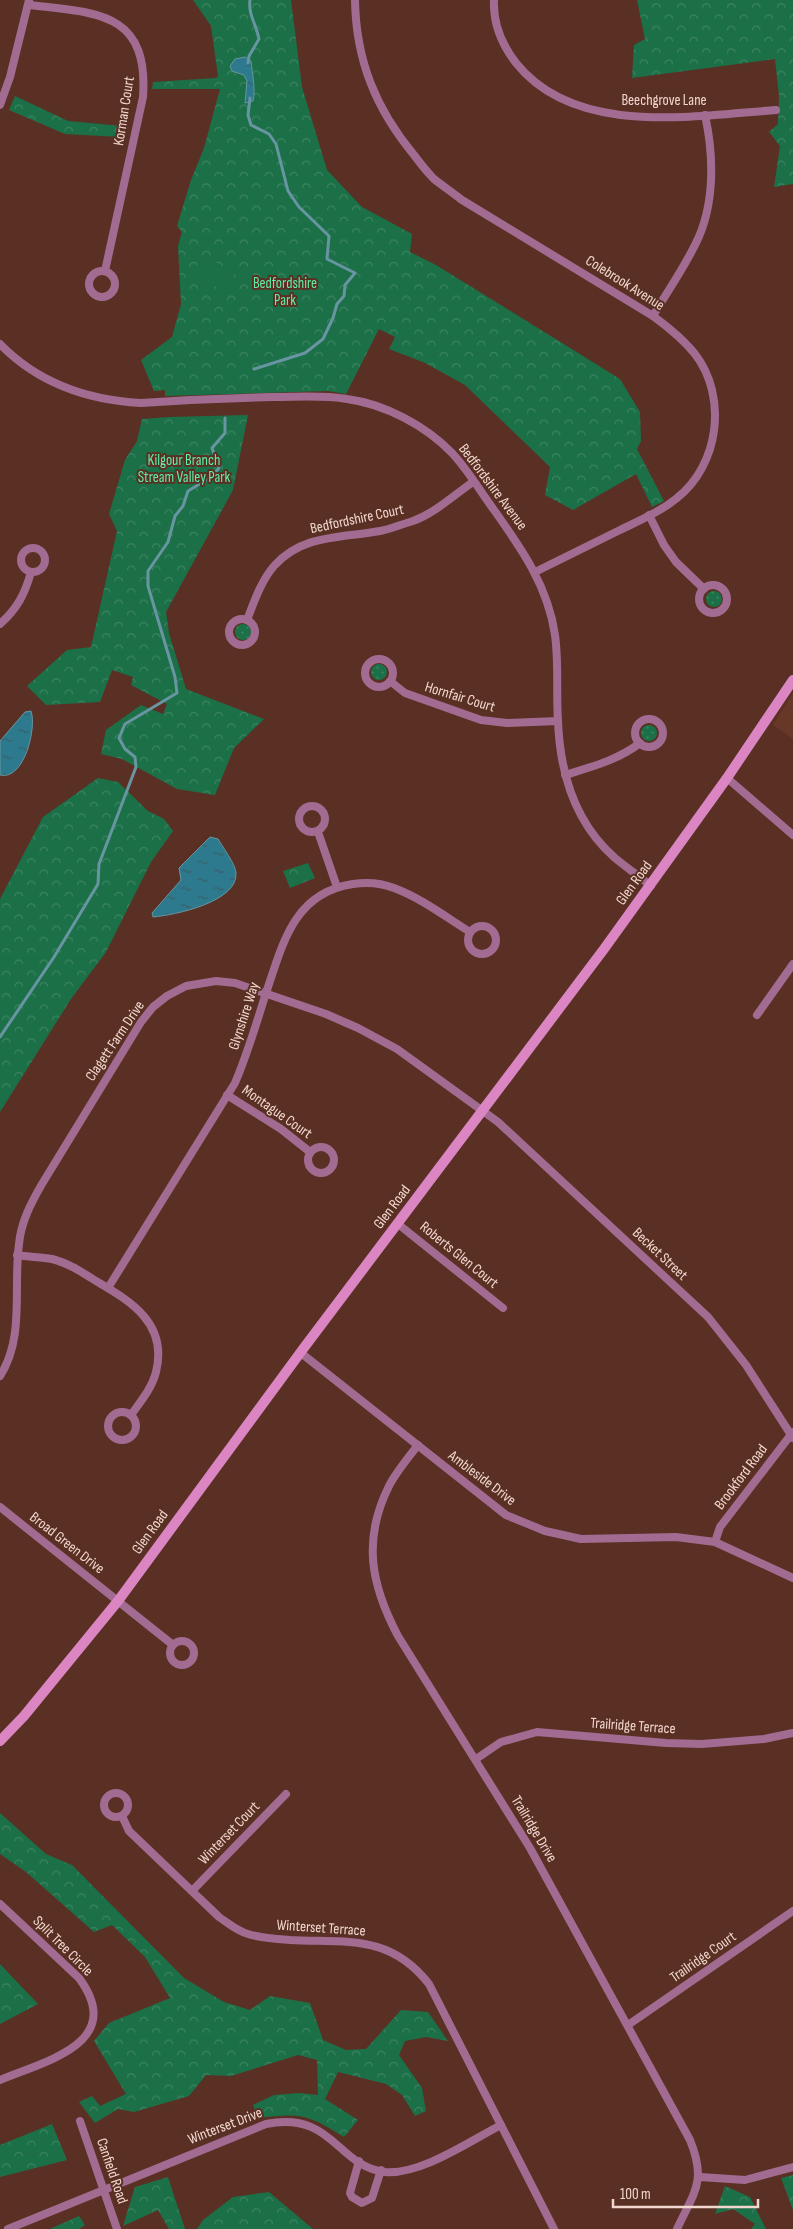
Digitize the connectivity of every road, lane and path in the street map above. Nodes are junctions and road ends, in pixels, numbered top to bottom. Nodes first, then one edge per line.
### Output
1 (356, 0) edge
2 (494, 0) edge
3 (29, 2) edge
4 (0, 105) edge
5 (776, 110) dead end
6 (705, 115) junction
7 (105, 271) dead end
8 (653, 316) junction
9 (0, 344) edge
10 (473, 482) junction
11 (649, 516) junction
12 (30, 572) dead end
13 (535, 572) junction
14 (704, 588) dead end
15 (247, 620) dead end
16 (0, 624) edge
17 (793, 680) edge
18 (390, 681) dead end
19 (558, 721) junction
20 (640, 743) dead end
21 (565, 775) junction
22 (727, 778) junction
23 (318, 832) dead end
24 (793, 835) edge
25 (337, 886) junction
26 (651, 886) junction
27 (470, 932) dead end
28 (793, 964) edge
29 (266, 993) junction
30 (757, 1015) dead end
31 (227, 1095) junction
32 (483, 1112) junction
33 (310, 1152) dead end
34 (398, 1224) junction
35 (17, 1255) junction
36 (108, 1288) junction
37 (503, 1308) dead end
38 (301, 1353) junction
39 (0, 1376) edge
40 (131, 1415) dead end
41 (792, 1435) edge
42 (418, 1445) junction
43 (0, 1507) edge
44 (715, 1542) junction
45 (793, 1578) edge
46 (118, 1601) junction
47 (173, 1646) dead end
48 (793, 1732) edge
49 (0, 1741) edge
50 (476, 1759) junction
51 (286, 1794) dead end
52 (122, 1816) dead end
53 (192, 1892) junction
54 (0, 1904) edge
55 (793, 1911) edge
56 (628, 2025) junction
57 (0, 2080) edge
58 (80, 2121) dead end
59 (501, 2125) junction
60 (359, 2161) junction
61 (793, 2167) edge
62 (381, 2170) junction
63 (700, 2177) junction
64 (104, 2189) junction
65 (8, 2229) edge
66 (117, 2229) edge
67 (554, 2229) edge
68 (677, 2229) edge

1 - 8 street, Colebrook Avenue
2 - 6 street, Beechgrove Lane
3 - 4 street
3 - 7 street, Korman Court
5 - 6 street, Beechgrove Lane
6 - 8 street
8 - 11 street, Colebrook Avenue
9 - 10 street, Bedfordshire Avenue
10 - 13 street, Bedfordshire Avenue
10 - 15 street, Bedfordshire Court
11 - 13 street, Colebrook Avenue
11 - 14 street
12 - 16 street
13 - 19 street, Bedfordshire Avenue
17 - 22 main road, Glen Road
18 - 19 street, Hornfair Court
19 - 21 street, Bedfordshire Avenue
20 - 21 street
21 - 26 street, Bedfordshire Avenue
22 - 24 street
22 - 26 main road, Glen Road
23 - 25 street
25 - 27 street, Glynshire Way
25 - 29 street, Glynshire Way
26 - 32 main road, Glen Road
28 - 30 street
29 - 31 street, Glynshire Way
29 - 32 street, Clagett Farm Drive
29 - 35 street, Clagett Farm Drive
31 - 33 street, Montague Court
31 - 36 street, Glynshire Way
32 - 34 main road, Glen Road
32 - 41 street, Becket Street
34 - 37 street, Roberts Glen Court
34 - 38 main road, Glen Road
35 - 36 street
35 - 39 street, Clagett Farm Drive
36 - 40 street
38 - 42 street, Ambleside Drive
38 - 46 main road, Glen Road
41 - 44 street, Brookford Road
42 - 44 street, Ambleside Drive
42 - 50 street, Trailridge Drive
43 - 46 street, Broad Green Drive
44 - 45 street, Ambleside Drive
46 - 47 street, Broad Green Drive
46 - 49 main road, Glen Road
48 - 50 street, Trailridge Terrace
50 - 56 street, Trailridge Drive
51 - 53 street, Winterset Court
52 - 53 street, Winterset Terrace
53 - 59 street, Winterset Terrace
54 - 57 street, Split Tree Circle
55 - 56 street, Trailridge Court
56 - 63 street, Trailridge Drive
58 - 64 street, Canfield Road
59 - 62 street, Winterset Drive
59 - 67 street, Winterset Terrace
60 - 62 street, Winterset Drive
60 - 62 street
60 - 64 street, Winterset Drive
61 - 63 street
63 - 68 street
64 - 65 street, Winterset Drive
64 - 66 street, Canfield Road

